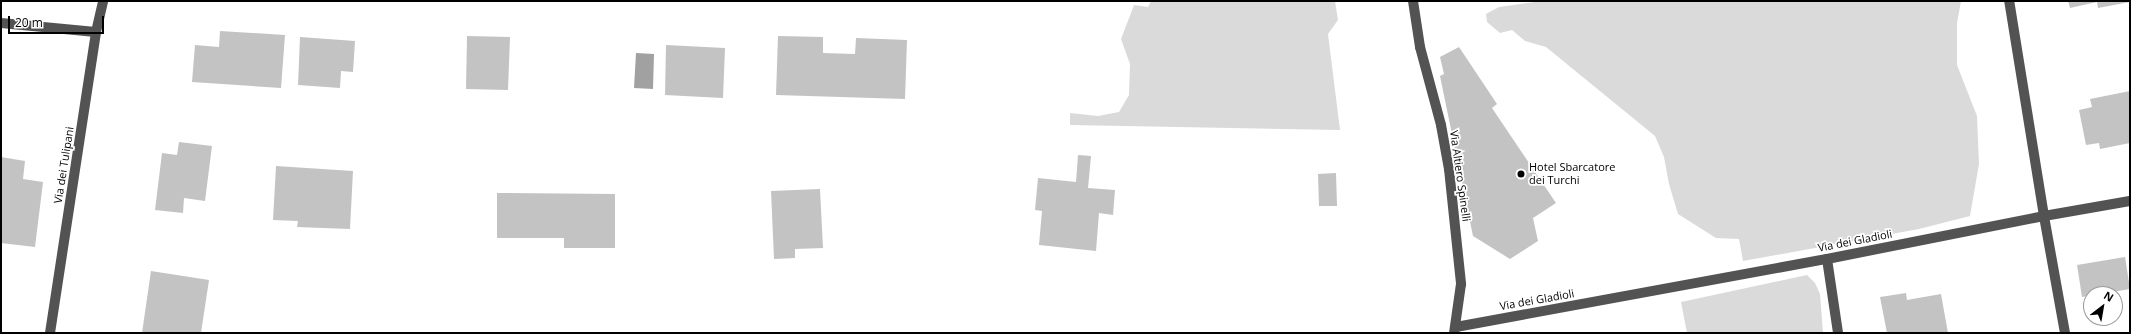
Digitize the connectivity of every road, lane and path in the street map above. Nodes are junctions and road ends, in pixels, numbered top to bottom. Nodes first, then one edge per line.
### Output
1 (104, 1) edge
2 (1413, 1) edge
3 (2009, 1) edge
4 (1, 23) edge
5 (96, 32) junction
6 (2130, 201) edge
7 (2044, 216) junction
8 (1827, 259) junction
9 (1455, 330) edge
10 (50, 333) edge
11 (1838, 333) edge
12 (2065, 333) edge

1 - 5 street, Via dei Tulipani
2 - 9 street, Via Altiero Spinelli
3 - 7 street
4 - 5 street
5 - 10 street, Via dei Tulipani
6 - 7 street, Via dei Gladioli
7 - 8 street, Via dei Gladioli
7 - 12 street
8 - 9 street, Via dei Gladioli
8 - 11 street

